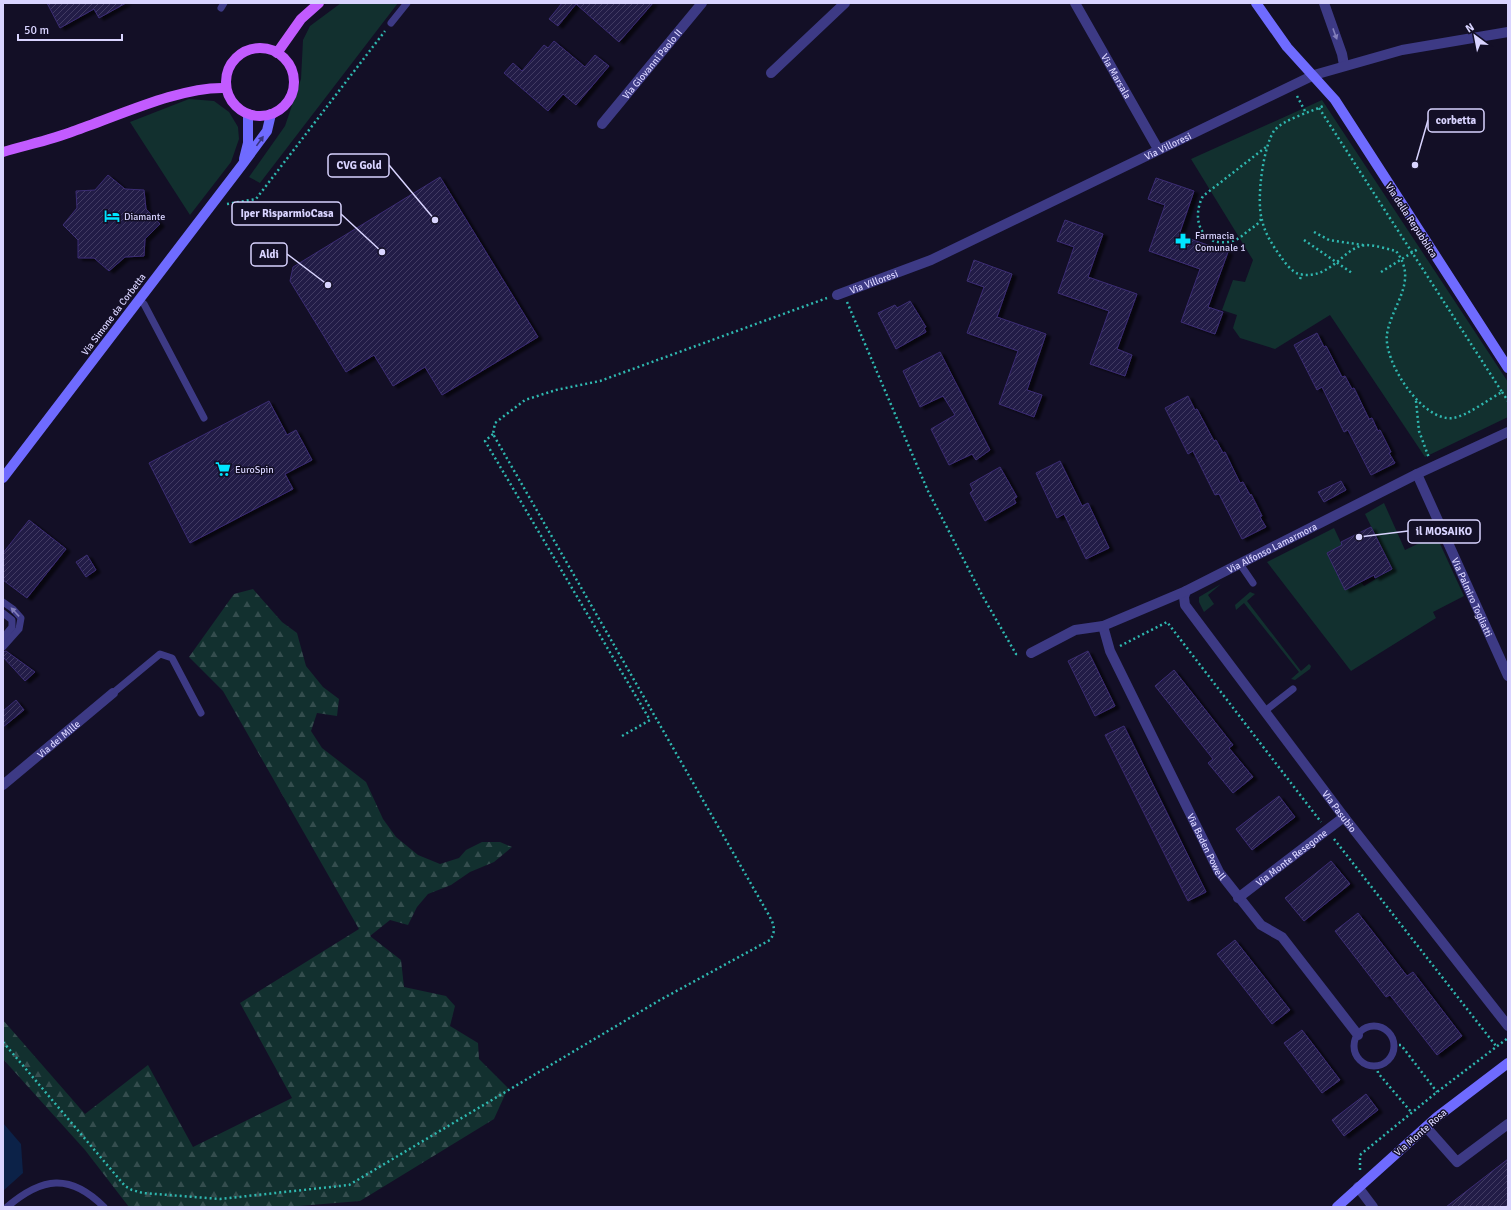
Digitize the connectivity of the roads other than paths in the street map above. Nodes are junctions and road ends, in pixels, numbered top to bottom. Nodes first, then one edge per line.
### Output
1 (319, 3) edge
2 (407, 3) edge
3 (702, 3) edge
4 (845, 3) edge
5 (1075, 3) edge
6 (1256, 3) edge
7 (1324, 3) edge
8 (391, 23) road end
9 (1508, 32) edge
10 (277, 53) junction
11 (1344, 65) junction
12 (771, 73) dead end
13 (1314, 75) junction
14 (226, 88) junction
15 (248, 114) junction
16 (271, 114) junction
17 (602, 124) dead end
18 (1158, 149) junction
19 (3, 152) edge
20 (242, 165) junction
21 (840, 294) road end
22 (139, 300) junction
23 (1508, 368) edge
24 (204, 418) dead end
25 (1508, 432) edge
26 (1417, 474) junction
27 (3, 478) edge
28 (1240, 564) junction
29 (1253, 583) dead end
30 (1186, 591) junction
31 (3, 602) edge
32 (3, 613) edge
33 (1103, 626) junction
34 (3, 638) edge
35 (3, 646) edge
36 (1031, 653) road end
37 (1508, 676) edge
38 (1293, 689) dead end
39 (113, 694) joint
40 (1265, 710) junction
41 (201, 713) dead end
42 (3, 785) edge
43 (1344, 817) junction
44 (1238, 898) junction
45 (1508, 1026) edge
46 (1358, 1035) junction
47 (1508, 1063) edge
48 (1508, 1124) edge
49 (1426, 1127) junction
50 (1358, 1187) junction
51 (7, 1207) edge
52 (104, 1207) edge
53 (1337, 1207) edge
54 (1373, 1207) edge

1 - 10 main road
2 - 8 lane
3 - 17 street, Via Giovanni Paolo II
4 - 12 street
5 - 18 street, Via Marsala
6 - 13 street, Via della Repubblica
7 -> 11 street
9 - 11 street, Via Villoresi
10 - 14 main road
10 - 16 main road
11 - 13 street, Via Villoresi
13 - 18 street, Via Villoresi
13 - 23 street, Via della Repubblica
14 - 15 main road
14 - 19 main road
15 - 16 main road
15 - 20 street, Via Simone da Corbetta
20 -> 16 street, Via Simone da Corbetta
18 - 21 street, Via Villoresi
20 - 22 street, Via Simone da Corbetta
22 - 24 lane
22 - 27 street, Via Simone da Corbetta
25 - 26 street, Via Alfonso Lamarmora
26 - 28 street, Via Alfonso Lamarmora
26 - 37 street, Via Palmiro Togliatti
28 - 29 lane
28 - 30 street, Via Alfonso Lamarmora
30 - 33 street, Via Alfonso Lamarmora
30 - 40 street, Via Pasubio
35 -> 31 lane
32 - 34 lane
33 - 36 street, Via Alfonso Lamarmora
33 - 44 street, Via Baden Powell
38 - 40 lane
39 - 41 lane
39 - 42 street, Via dei Mille
40 - 43 street, Via Pasubio
43 - 44 street, Via Monte Resegone
43 - 45 street, Via Pasubio
44 - 46 street, Via Baden Powell
46 - 46 lane
47 - 49 street, Via Monte Rosa
48 - 49 street
49 - 50 street, Via Monte Rosa
50 - 53 street, Via Monte Rosa
50 - 54 street
51 - 52 lane

